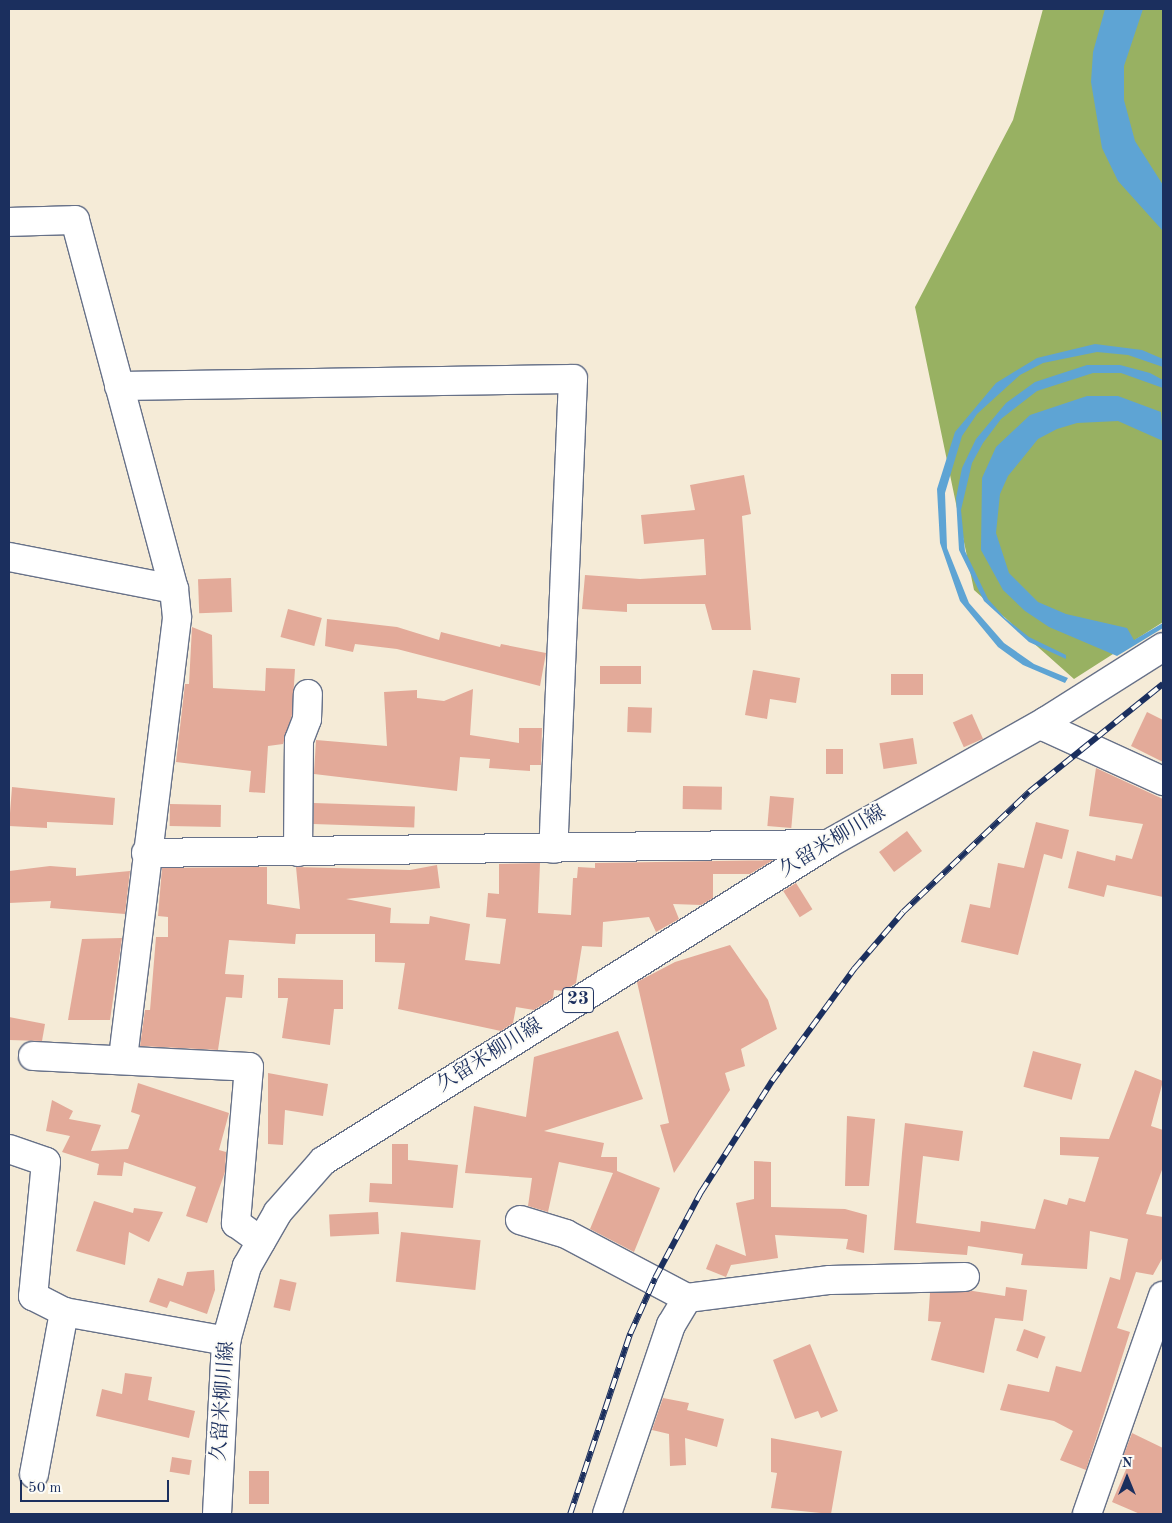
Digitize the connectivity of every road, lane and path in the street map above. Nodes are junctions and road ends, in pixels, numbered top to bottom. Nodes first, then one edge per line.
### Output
1 (9, 222) edge
2 (119, 386) junction
3 (9, 557) edge
4 (174, 589) junction
5 (1163, 647) edge
6 (308, 694) dead end
7 (1046, 721) junction
8 (1163, 781) edge
9 (828, 844) junction
10 (553, 849) junction
11 (298, 852) junction
12 (146, 853) junction
13 (33, 1056) dead end
14 (123, 1057) junction
15 (9, 1149) edge
16 (520, 1220) dead end
17 (261, 1241) junction
18 (965, 1277) dead end
19 (1163, 1296) edge
20 (687, 1298) junction
21 (64, 1312) junction
22 (226, 1341) junction
23 (34, 1474) dead end
24 (217, 1514) edge
25 (607, 1514) edge
26 (1087, 1514) edge

1 - 2 street
2 - 4 street
2 - 10 street
3 - 4 street
4 - 12 street
5 - 7 street, 久留米柳川線 / 23
6 - 11 street
7 - 8 street
7 - 9 street, 久留米柳川線 / 23
9 - 10 street
9 - 17 street, 久留米柳川線 / 23
10 - 11 street
11 - 12 street
12 - 14 street
13 - 14 street
14 - 17 street
15 - 21 street
16 - 20 street
17 - 22 street, 久留米柳川線 / 23
18 - 20 street
19 - 26 street
20 - 25 street
21 - 22 street
21 - 23 street
22 - 24 street, 久留米柳川線 / 23

